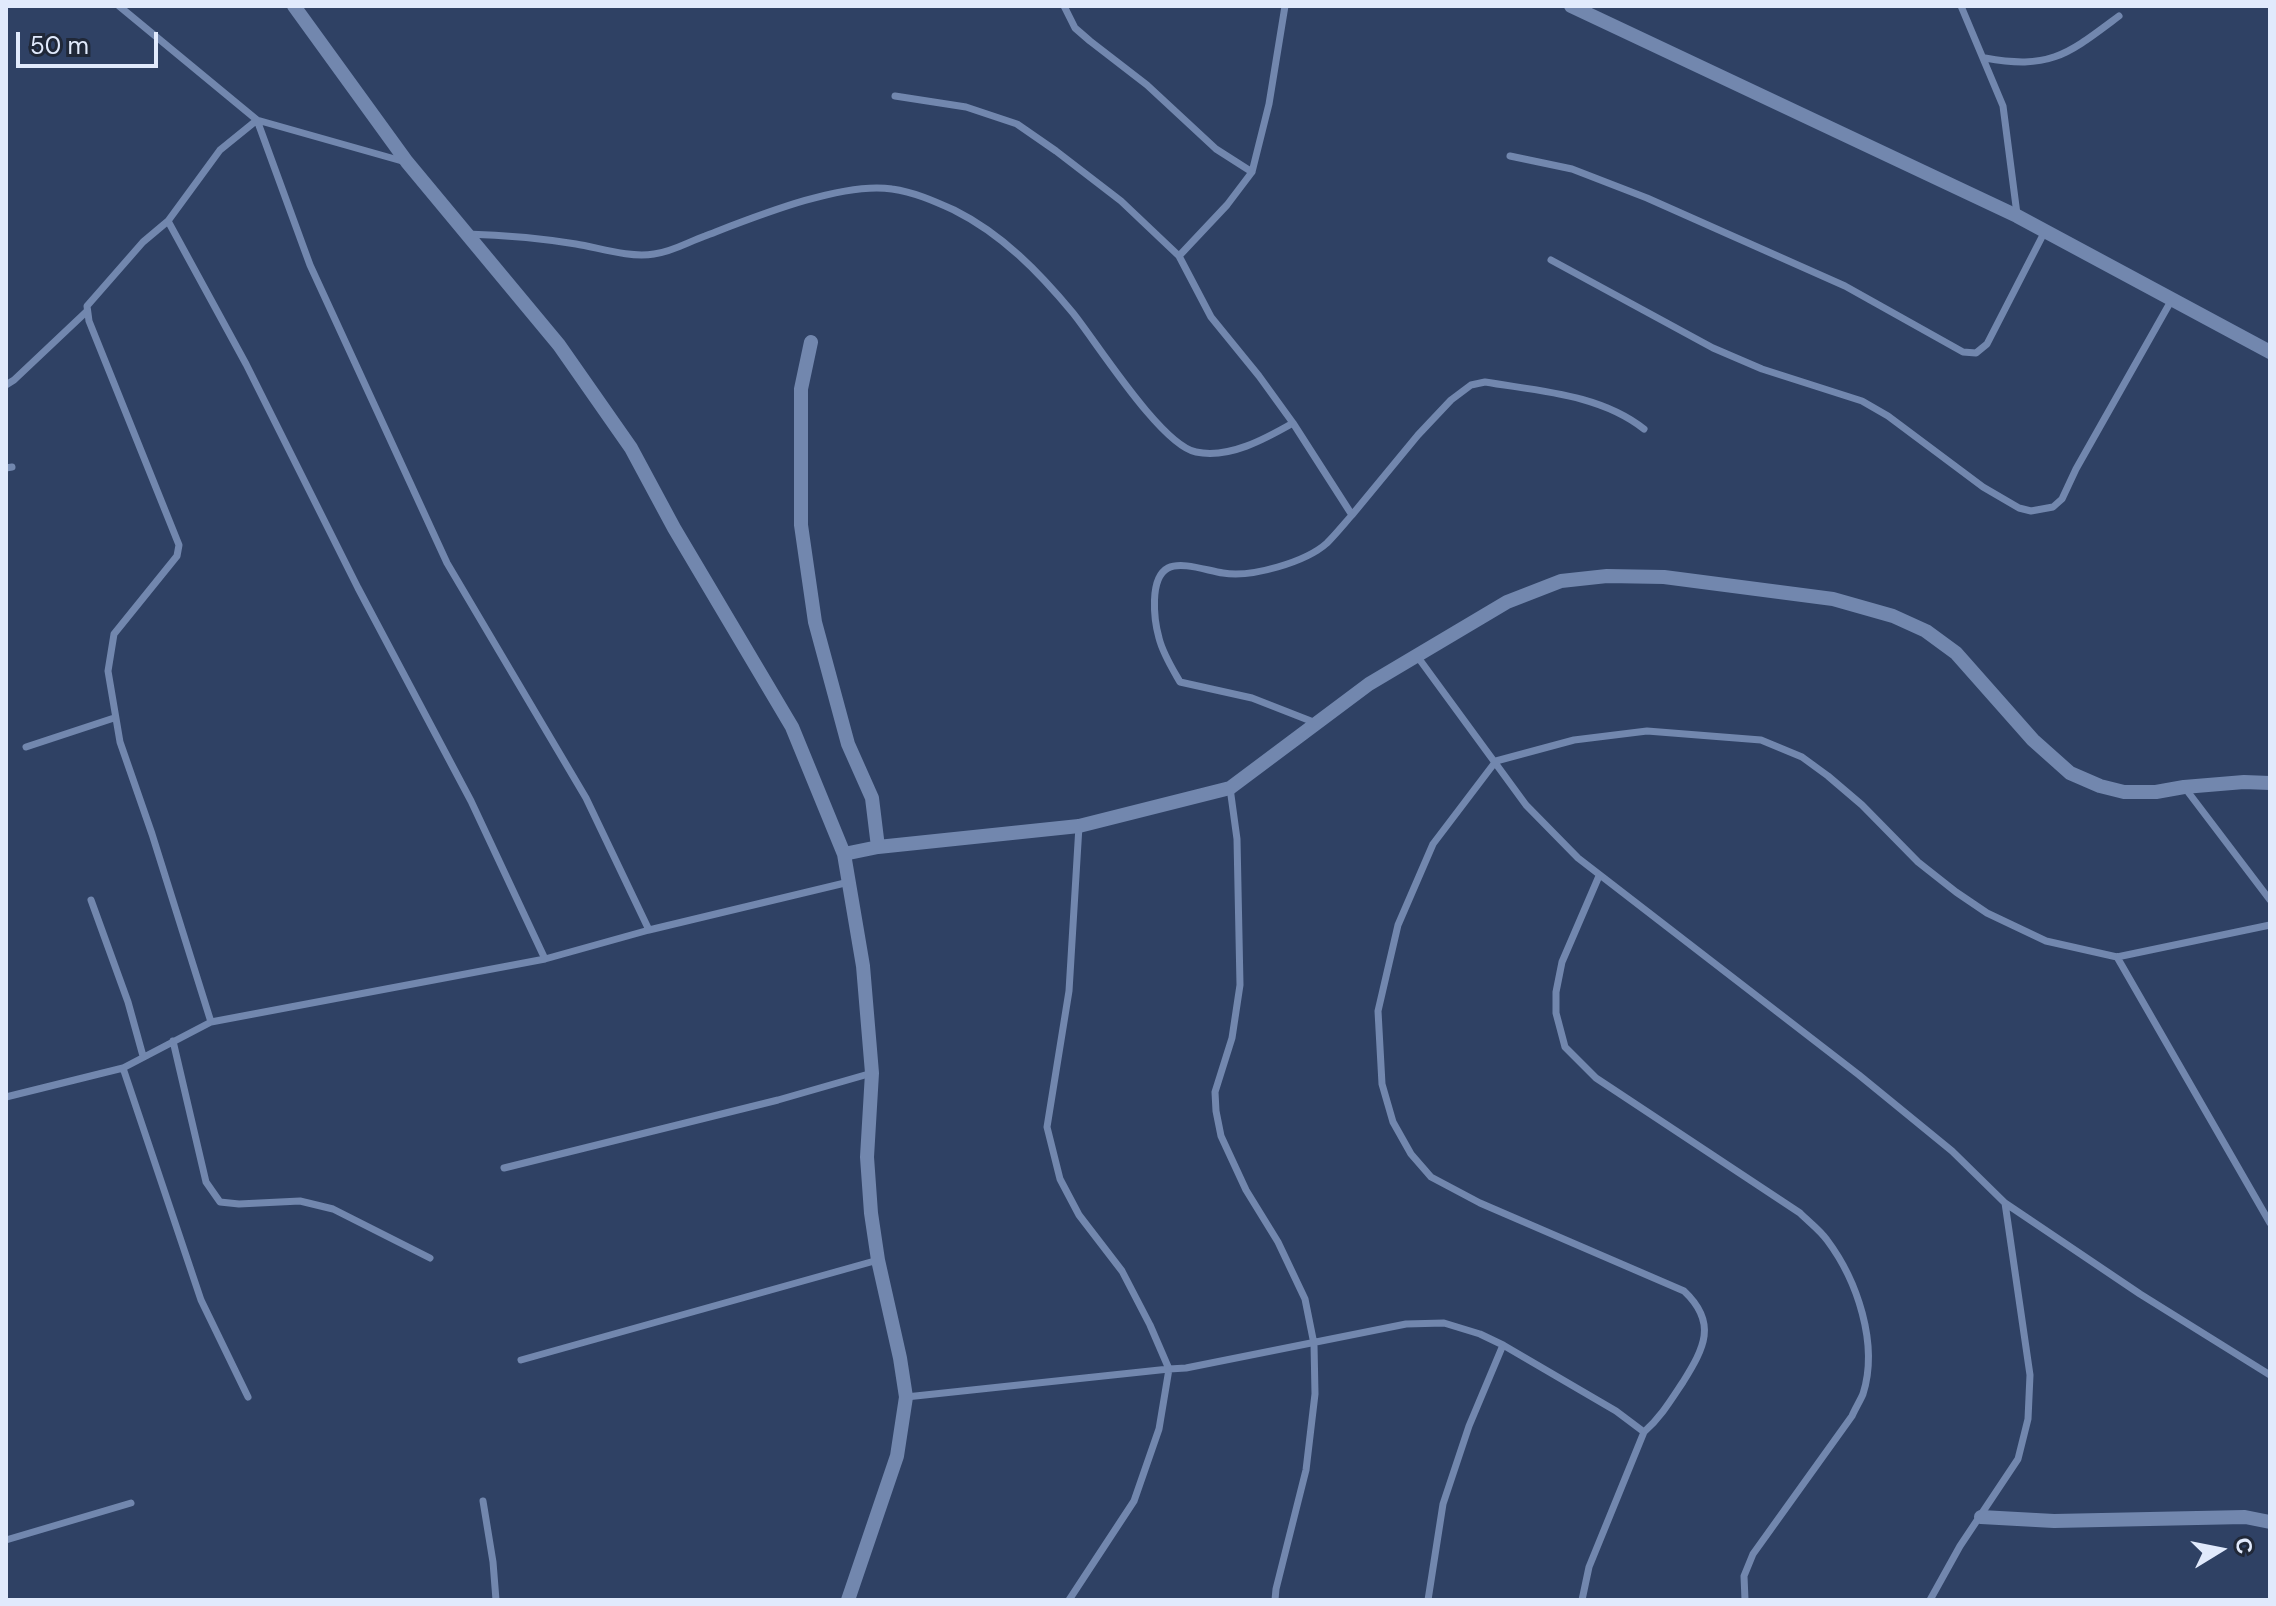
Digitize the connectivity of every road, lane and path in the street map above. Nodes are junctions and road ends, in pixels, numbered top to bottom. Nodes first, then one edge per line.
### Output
1 (119, 6) edge
2 (294, 6) edge
3 (1064, 6) edge
4 (1285, 6) edge
5 (1571, 6) edge
6 (1961, 6) edge
7 (2119, 16) dead end
8 (1985, 58) junction
9 (895, 96) dead end
10 (257, 120) junction
11 (1510, 156) dead end
12 (407, 162) junction
13 (1252, 172) junction
14 (2017, 216) junction
15 (168, 221) junction
16 (2045, 231) junction
17 (465, 234) junction
18 (1179, 256) junction
19 (1551, 260) dead end
20 (2171, 301) junction
21 (86, 312) junction
22 (811, 342) dead end
23 (2270, 352) edge
24 (6, 385) edge
25 (1293, 423) junction
26 (1644, 429) dead end
27 (1352, 515) junction
28 (1416, 656) junction
29 (114, 718) junction
30 (1316, 723) junction
31 (26, 747) dead end
32 (1496, 761) junction
33 (2270, 783) edge
34 (2184, 787) junction
35 (1230, 788) junction
36 (1079, 826) junction
37 (878, 847) junction
38 (844, 854) junction
39 (1599, 876) junction
40 (849, 882) junction
41 (91, 900) dead end
42 (2270, 900) edge
43 (2270, 925) edge
44 (649, 930) junction
45 (2117, 957) junction
46 (545, 959) junction
47 (211, 1022) junction
48 (173, 1041) junction
49 (143, 1056) junction
50 (123, 1068) junction
51 (872, 1073) junction
52 (6, 1097) edge
53 (504, 1168) dead end
54 (2005, 1203) junction
55 (2270, 1223) edge
56 (430, 1258) dead end
57 (878, 1260) junction
58 (1314, 1344) junction
59 (1503, 1345) junction
60 (521, 1360) dead end
61 (1169, 1369) junction
62 (2270, 1375) edge
63 (248, 1397) dead end
64 (906, 1397) junction
65 (1644, 1432) junction
66 (483, 1501) dead end
67 (131, 1503) dead end
68 (1981, 1517) junction
69 (2270, 1522) edge
70 (6, 1540) edge
71 (496, 1600) edge
72 (848, 1600) edge
73 (1069, 1600) edge
74 (1275, 1600) edge
75 (1428, 1600) edge
76 (1582, 1600) edge
77 (1745, 1600) edge
78 (1930, 1600) edge

1 - 10 lane
2 - 12 street
3 - 13 lane
4 - 13 lane
5 - 14 street
6 - 8 lane
7 - 8 lane
8 - 14 lane
9 - 18 lane
10 - 12 lane
10 - 15 lane
10 - 44 lane
11 - 16 lane
12 - 17 street
13 - 18 lane
14 - 16 street
15 - 21 lane
15 - 46 lane
16 - 20 street
17 - 25 lane
17 - 38 street
18 - 25 lane
19 - 20 lane
20 - 23 street
21 - 24 lane
21 - 29 lane
22 - 37 street
25 - 27 lane
26 - 27 lane
27 - 30 lane
28 - 30 street
28 - 32 lane
28 - 34 street
29 - 31 lane
29 - 47 lane
30 - 35 street
32 - 39 lane
32 - 45 lane
32 - 65 lane
33 - 34 street
34 - 42 lane
35 - 36 street
35 - 58 lane
36 - 37 street
36 - 61 lane
37 - 38 street
38 - 40 street
39 - 54 lane
39 - 77 lane
40 - 44 lane
40 - 51 street
41 - 49 lane
43 - 45 lane
44 - 46 lane
45 - 55 lane
46 - 47 lane
47 - 48 lane
48 - 49 lane
48 - 56 lane
49 - 50 lane
50 - 52 lane
50 - 63 lane
51 - 53 lane
51 - 57 street
54 - 62 lane
54 - 68 lane
57 - 60 lane
57 - 64 street
58 - 59 lane
58 - 61 lane
58 - 74 lane
59 - 65 lane
59 - 75 lane
61 - 64 lane
61 - 73 lane
64 - 72 street
65 - 76 lane
66 - 71 lane
67 - 70 lane
68 - 69 street
68 - 78 lane

